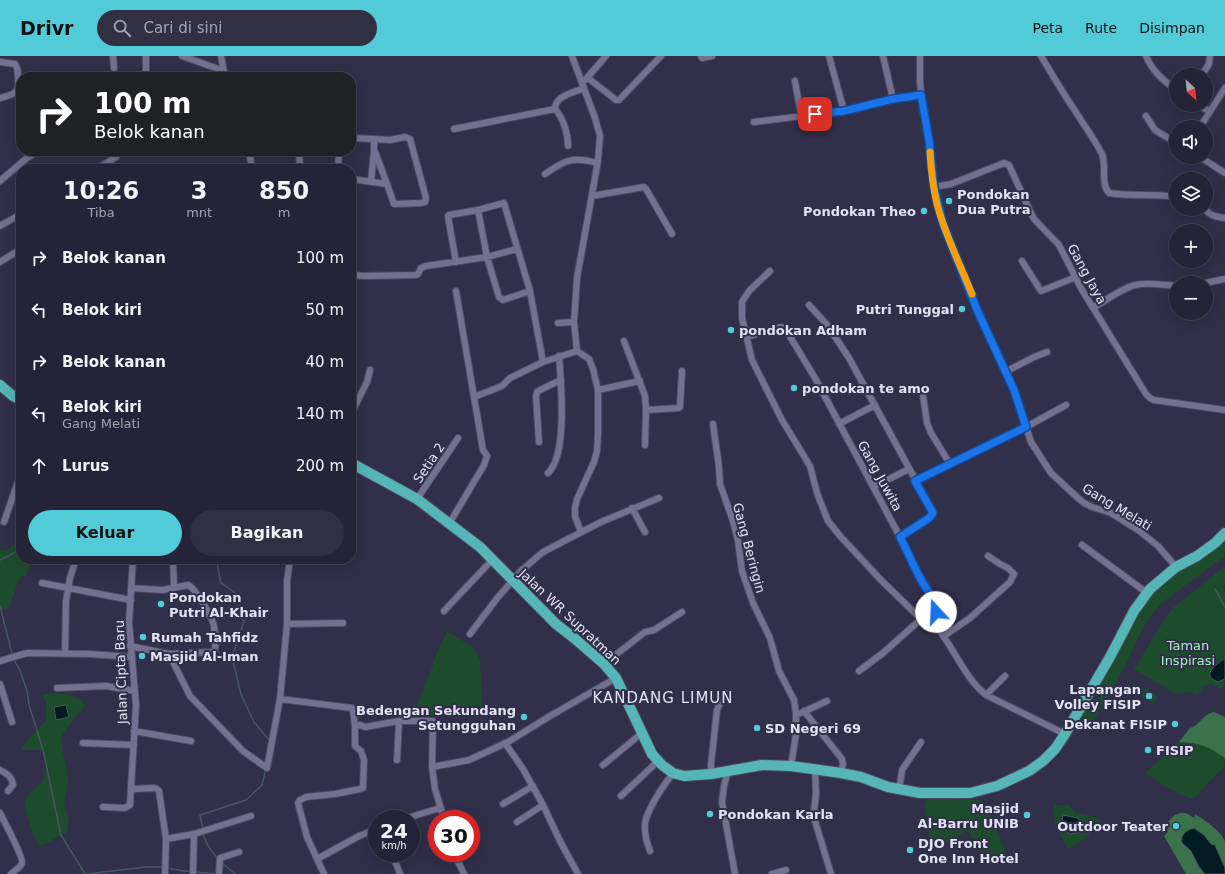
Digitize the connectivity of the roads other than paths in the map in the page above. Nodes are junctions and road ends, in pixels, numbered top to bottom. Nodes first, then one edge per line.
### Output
1 (113, 56) edge
2 (146, 56) edge
3 (182, 56) edge
4 (221, 56) edge
5 (572, 56) edge
6 (606, 56) edge
7 (661, 56) edge
8 (701, 56) edge
9 (712, 56) edge
10 (828, 56) edge
11 (883, 56) edge
12 (920, 56) edge
13 (1042, 56) edge
14 (1146, 56) edge
15 (1210, 56) edge
16 (0, 62) edge
17 (114, 68) dead end
18 (1206, 68) edge
19 (18, 72) edge
20 (146, 72) edge
21 (219, 72) edge
22 (224, 72) edge
23 (795, 81) dead end
24 (585, 83) junction
25 (1169, 84) edge
26 (1225, 88) edge
27 (16, 92) edge
28 (921, 95) junction
29 (0, 98) edge
30 (893, 99) junction
31 (1213, 107) edge
32 (555, 109) junction
33 (844, 111) junction
34 (1210, 112) edge
35 (801, 116) junction
36 (1146, 116) dead end
37 (1205, 120) edge
38 (754, 122) dead end
39 (454, 130) dead end
40 (356, 138) edge
41 (374, 139) junction
42 (1169, 139) edge
43 (568, 146) dead end
44 (374, 150) junction
45 (30, 156) edge
46 (116, 157) dead end
47 (597, 163) junction
48 (20, 164) edge
49 (105, 164) edge
50 (1211, 164) edge
51 (16, 168) edge
52 (1225, 173) edge
53 (545, 174) dead end
54 (356, 180) edge
55 (0, 182) edge
56 (371, 182) junction
57 (387, 184) junction
58 (934, 187) junction
59 (592, 196) junction
60 (1169, 196) edge
61 (478, 210) junction
62 (1213, 216) edge
63 (16, 217) edge
64 (1225, 218) edge
65 (0, 226) edge
66 (672, 234) dead end
67 (517, 249) junction
68 (16, 252) edge
69 (487, 257) junction
70 (1022, 261) dead end
71 (0, 262) edge
72 (454, 263) junction
73 (770, 271) dead end
74 (356, 275) edge
75 (1076, 277) junction
76 (1225, 279) edge
77 (1213, 281) edge
78 (1169, 285) edge
79 (456, 291) dead end
80 (530, 292) junction
81 (809, 304) dead end
82 (1093, 308) junction
83 (574, 322) junction
84 (558, 324) dead end
85 (746, 337) junction
86 (624, 341) dead end
87 (577, 351) junction
88 (1047, 352) dead end
89 (559, 356) junction
90 (543, 362) junction
91 (370, 370) dead end
92 (682, 371) dead end
93 (1005, 372) junction
94 (561, 380) junction
95 (640, 381) junction
96 (0, 385) edge
97 (598, 390) junction
98 (923, 396) dead end
99 (474, 397) junction
100 (16, 398) edge
101 (356, 404) edge
102 (875, 405) junction
103 (1066, 405) dead end
104 (646, 410) junction
105 (1225, 410) edge
106 (713, 424) dead end
107 (839, 424) junction
108 (1026, 427) junction
109 (458, 438) dead end
110 (539, 442) dead end
111 (645, 446) dead end
112 (950, 464) junction
113 (356, 466) edge
114 (909, 469) junction
115 (548, 472) dead end
116 (915, 481) junction
117 (16, 487) edge
118 (874, 488) junction
119 (659, 498) dead end
120 (417, 499) junction
121 (632, 508) junction
122 (4, 522) dead end
123 (449, 524) junction
124 (581, 532) junction
125 (645, 532) dead end
126 (1225, 533) edge
127 (900, 537) junction
128 (1082, 545) dead end
129 (988, 556) dead end
130 (492, 560) junction
131 (74, 564) edge
132 (133, 564) edge
133 (173, 564) edge
134 (289, 564) edge
135 (1176, 567) junction
136 (514, 581) junction
137 (42, 582) dead end
138 (67, 588) junction
139 (131, 588) junction
140 (174, 588) junction
141 (1146, 593) junction
142 (131, 600) junction
143 (444, 611) dead end
144 (682, 612) dead end
145 (921, 619) junction
146 (343, 623) dead end
147 (287, 624) junction
148 (935, 625) junction
149 (470, 634) dead end
150 (944, 636) junction
151 (130, 646) junction
152 (65, 654) junction
153 (169, 654) junction
154 (131, 657) junction
155 (0, 662) edge
156 (604, 664) junction
157 (859, 671) dead end
158 (1005, 676) dead end
159 (616, 678) junction
160 (0, 684) edge
161 (57, 688) dead end
162 (135, 691) junction
163 (727, 694) dead end
164 (986, 695) junction
165 (280, 699) junction
166 (827, 701) dead end
167 (804, 712) junction
168 (796, 714) junction
169 (399, 721) junction
170 (12, 722) dead end
171 (355, 726) junction
172 (134, 731) junction
173 (642, 734) junction
174 (1065, 734) junction
175 (190, 741) dead end
176 (921, 742) dead end
177 (83, 743) dead end
178 (505, 743) junction
179 (134, 745) junction
180 (397, 760) dead end
181 (658, 760) junction
182 (603, 765) dead end
183 (791, 766) junction
184 (432, 767) junction
185 (815, 769) junction
186 (0, 770) edge
187 (728, 771) junction
188 (673, 773) junction
189 (841, 773) junction
190 (712, 774) junction
191 (533, 786) junction
192 (132, 788) junction
193 (899, 790) junction
194 (8, 791) dead end
195 (621, 796) dead end
196 (503, 804) dead end
197 (544, 805) junction
198 (103, 807) dead end
199 (440, 808) joint
200 (0, 813) edge
201 (420, 814) edge
202 (251, 816) dead end
203 (517, 822) dead end
204 (368, 832) edge
205 (197, 833) junction
206 (166, 839) junction
207 (650, 851) dead end
208 (239, 852) dead end
209 (317, 859) junction
210 (395, 862) edge
211 (458, 862) edge
212 (165, 870) edge
213 (786, 870) dead end
214 (194, 873) edge
215 (11, 874) edge
216 (219, 874) edge
217 (324, 874) edge
218 (400, 874) edge
219 (464, 874) edge
220 (578, 874) edge
221 (735, 874) edge
222 (772, 874) edge
223 (831, 874) edge

1 - 17 street
2 - 20 street
3 - 21 street
4 - 22 street
5 - 24 street
6 - 24 street
7 - 24 street
8 - 9 street
10 - 33 street
11 - 30 street
12 - 28 street, Gang Melati
13 - 60 street
14 - 25 street
15 - 18 street
16 - 19 street
23 - 35 street
24 - 32 street
24 - 47 street
26 - 31 street
27 - 29 street
28 - 30 street
28 - 58 street, Gang Melati
30 - 33 street
32 - 39 street
32 - 43 street
33 - 35 street
34 - 37 street
35 - 38 street
36 - 42 street
40 - 41 street
41 - 44 street
41 - 57 street
44 - 56 street
44 - 57 street
45 - 48 street
46 - 49 street
47 - 53 street
47 - 59 street
50 - 52 street
51 - 55 street
54 - 56 street
56 - 57 street
58 - 75 street, Gang Jaya
58 - 93 street, Gang Melati
59 - 66 street
59 - 83 street
61 - 67 street
61 - 69 street
61 - 72 street
62 - 64 street
63 - 65 street
67 - 69 street
67 - 80 street
68 - 71 street
69 - 72 street
69 - 80 street
70 - 75 street
72 - 74 street
73 - 85 street
75 - 82 street, Gang Jaya
76 - 77 street
78 - 82 street
79 - 99 street
80 - 90 street
81 - 102 street
82 - 105 street, Gang Jaya
83 - 84 street
83 - 87 street
85 - 107 street, Gang Juwita
85 - 145 street
86 - 95 street
87 - 89 street
87 - 97 street
88 - 93 street
89 - 90 street
89 - 94 street
90 - 99 street
91 - 101 street
92 - 104 street
93 - 108 street, Gang Melati
94 - 110 street
94 - 115 street
95 - 97 street
95 - 104 street
96 - 100 highway
97 - 124 street
98 - 112 street
99 - 123 street
102 - 107 street
102 - 114 street
103 - 108 street
104 - 111 street
106 - 168 street, Gang Beringin
107 - 118 street, Gang Juwita
108 - 112 street
108 - 135 street, Gang Melati
109 - 120 street, Setia 2
112 - 116 street
113 - 120 highway, Jalan WR Supratman
114 - 116 street
114 - 118 street
116 - 127 street
117 - 122 street
118 - 127 street, Gang Juwita
119 - 121 street
120 - 123 highway, Jalan WR Supratman
121 - 124 street
121 - 125 street
123 - 130 highway, Jalan WR Supratman
124 - 136 street
126 - 135 highway
127 - 148 street, Gang Juwita
128 - 141 street
129 - 150 street
130 - 136 highway, Jalan WR Supratman
130 - 143 street
131 - 138 street
132 - 139 street, Jalan Cipta Baru
133 - 140 street
134 - 147 street
135 - 141 highway
136 - 149 street
136 - 156 highway, Jalan WR Supratman
137 - 138 street
138 - 142 street
138 - 152 street
139 - 140 street
139 - 142 street, Jalan Cipta Baru
140 - 153 street
141 - 174 highway
142 - 151 street, Jalan Cipta Baru
144 - 156 street
145 - 148 street
145 - 157 street
146 - 147 street
147 - 165 street
148 - 150 street
150 - 164 street
151 - 153 street
151 - 154 street, Jalan Cipta Baru
152 - 154 street
152 - 155 street
153 - 165 street
154 - 162 street, Jalan Cipta Baru
156 - 159 highway, Jalan WR Supratman
158 - 164 street
159 - 173 highway, Jalan WR Supratman
159 - 178 street
160 - 170 street
161 - 162 street
162 - 172 street, Jalan Cipta Baru
163 - 190 street
164 - 174 street
165 - 171 street
166 - 167 street
167 - 168 street
167 - 189 street
168 - 183 street, Gang Beringin
169 - 171 street
169 - 180 street
169 - 184 street
171 - 209 street
172 - 175 street
172 - 179 street, Jalan Cipta Baru
173 - 181 highway, Jalan WR Supratman
173 - 182 street
174 - 193 highway
176 - 193 street
177 - 179 street
178 - 184 street
178 - 191 street
179 - 192 street, Jalan Cipta Baru
181 - 188 highway, Jalan WR Supratman
181 - 195 street
183 - 185 highway
183 - 187 highway
184 - 199 street
185 - 189 highway
185 - 223 street
186 - 194 street
187 - 190 highway
187 - 221 street
188 - 190 highway
188 - 207 street
189 - 193 highway
191 - 196 street
191 - 197 street
192 - 198 street, Jalan Cipta Baru
192 - 206 street
197 - 203 street
197 - 220 street
199 - 201 street
200 - 215 street
202 - 205 street
204 - 209 street
205 - 206 street
205 - 214 street
206 - 212 street
208 - 216 street
209 - 217 street
210 - 218 street
211 - 219 street
213 - 222 street

